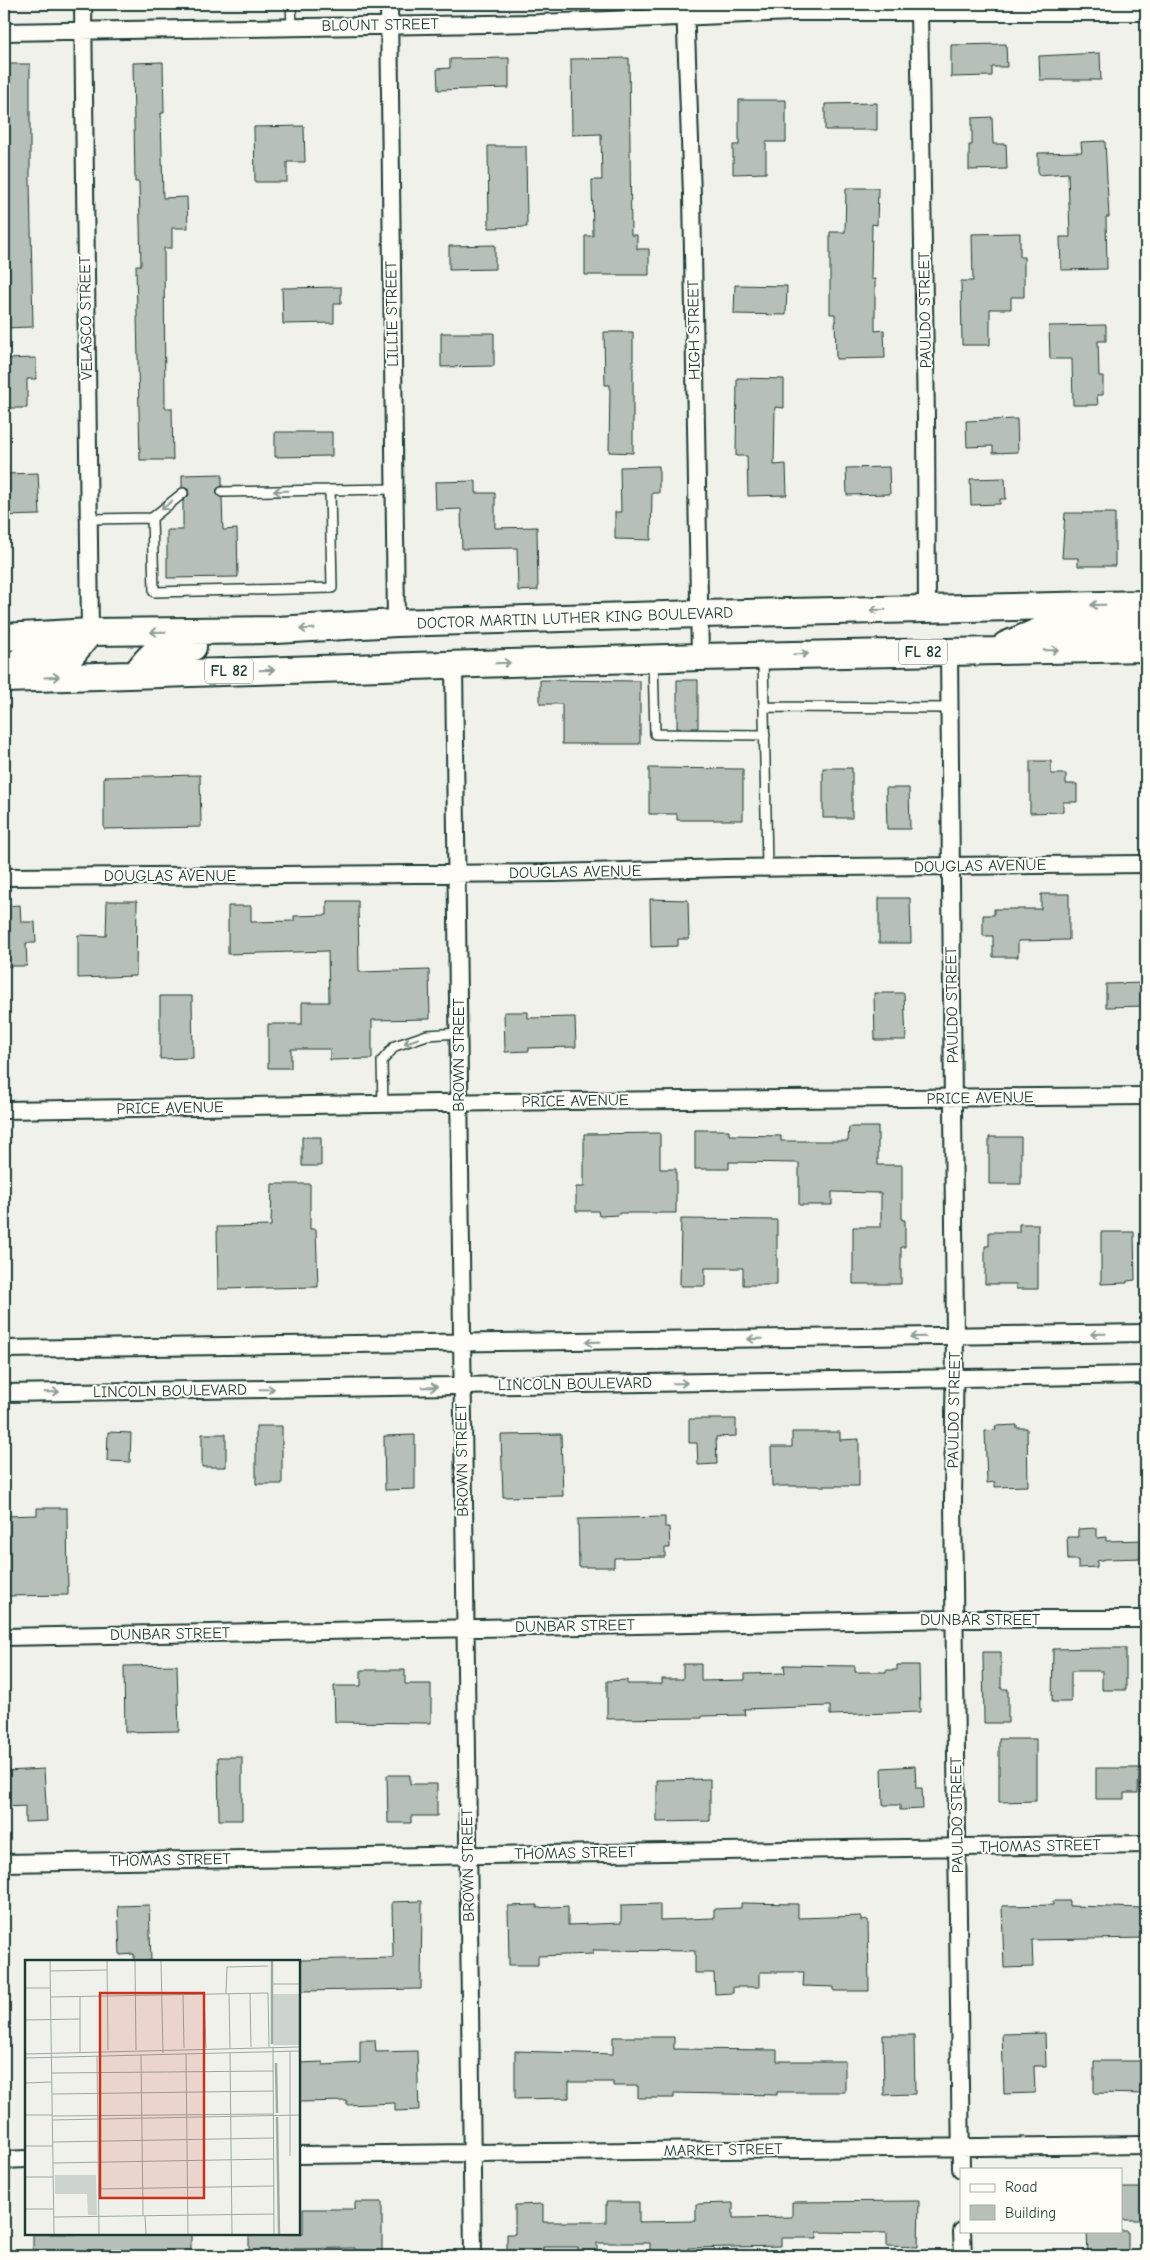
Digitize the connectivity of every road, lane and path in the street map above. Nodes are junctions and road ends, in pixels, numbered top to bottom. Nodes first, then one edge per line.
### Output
1 (83, 4) edge
2 (291, 4) edge
3 (389, 4) edge
4 (945, 8) edge
5 (685, 11) edge
6 (918, 12) junction
7 (1146, 12) edge
8 (389, 24) junction
9 (292, 26) junction
10 (84, 30) junction
11 (4, 32) edge
12 (394, 489) junction
13 (330, 490) junction
14 (222, 492) dead end
15 (182, 493) dead end
16 (152, 518) junction
17 (89, 519) junction
18 (1146, 604) edge
19 (927, 608) junction
20 (700, 614) junction
21 (396, 623) junction
22 (1146, 623) edge
23 (277, 630) junction
24 (90, 632) junction
25 (4, 637) edge
26 (1146, 648) edge
27 (949, 651) junction
28 (993, 651) junction
29 (763, 655) junction
30 (700, 657) junction
31 (653, 658) junction
32 (454, 664) junction
33 (4, 671) edge
34 (136, 674) junction
35 (4, 679) edge
36 (764, 707) junction
37 (949, 708) junction
38 (765, 735) junction
39 (1146, 864) edge
40 (949, 867) junction
41 (767, 868) junction
42 (458, 874) junction
43 (4, 877) edge
44 (459, 1033) junction
45 (1146, 1096) edge
46 (953, 1098) junction
47 (459, 1104) junction
48 (383, 1105) junction
49 (4, 1110) edge
50 (1146, 1333) edge
51 (955, 1337) junction
52 (461, 1343) junction
53 (4, 1349) edge
54 (1146, 1375) edge
55 (955, 1378) junction
56 (461, 1386) junction
57 (4, 1393) edge
58 (954, 1619) junction
59 (1146, 1619) edge
60 (465, 1628) junction
61 (4, 1637) edge
62 (1146, 1844) edge
63 (958, 1847) junction
64 (468, 1855) junction
65 (4, 1863) edge
66 (1146, 2145) edge
67 (960, 2148) junction
68 (472, 2152) junction
69 (300, 2155) edge
70 (25, 2159) edge
71 (4, 2160) edge
72 (961, 2168) edge
73 (962, 2232) edge
74 (473, 2256) edge
75 (963, 2256) edge

1 - 10 street, VELASCO STREET
2 - 9 lane
3 - 8 street, LILLIE STREET
4 - 6 street, BLOUNT STREET
4 - 7 street, BLOUNT STREET
5 - 6 street, BLOUNT STREET
5 - 8 street, BLOUNT STREET
5 - 20 street, HIGH STREET
6 - 19 street, PAULDO STREET
8 - 9 street, BLOUNT STREET
8 - 12 street, LILLIE STREET
9 - 10 street, BLOUNT STREET
10 - 11 street, BLOUNT STREET
10 - 17 street, VELASCO STREET
12 - 13 lane
12 - 21 street, LILLIE STREET
13 -> 14 lane
13 - 16 lane
15 -> 16 lane
16 - 17 lane
17 - 24 street, VELASCO STREET
18 -> 19 main road, DOCTOR MARTIN LUTHER KING BOULEVARD
19 -> 20 main road, DOCTOR MARTIN LUTHER KING BOULEVARD
20 - 21 main road, DOCTOR MARTIN LUTHER KING BOULEVARD
20 - 30 street, HIGH STREET
21 -> 23 main road, DOCTOR MARTIN LUTHER KING BOULEVARD
22 - 28 main road
23 -> 24 main road, DOCTOR MARTIN LUTHER KING BOULEVARD
23 - 34 main road
24 - 25 main road, DOCTOR MARTIN LUTHER KING BOULEVARD
24 - 33 main road
28 -> 26 main road, FL 82
27 - 28 main road, FL 82
29 -> 27 main road, FL 82
27 - 37 street, PAULDO STREET
29 - 30 main road, FL 82
29 - 36 lane
30 - 31 main road, FL 82
32 -> 31 main road, FL 82
31 - 38 lane
34 -> 32 main road, FL 82
32 - 42 street, BROWN STREET
35 -> 34 main road, FL 82
36 - 37 lane
36 - 38 lane
37 - 40 street, PAULDO STREET
38 - 41 lane
39 - 40 street, DOUGLAS AVENUE
40 - 41 street, DOUGLAS AVENUE
40 - 46 street, PAULDO STREET
41 - 42 street, DOUGLAS AVENUE
42 - 43 street, DOUGLAS AVENUE
42 - 44 street, BROWN STREET
44 - 47 street, BROWN STREET
44 -> 48 lane
45 - 46 street, PRICE AVENUE
46 - 47 street, PRICE AVENUE
46 - 51 street, PAULDO STREET
47 - 48 street, PRICE AVENUE
47 - 52 street, BROWN STREET
48 - 49 street, PRICE AVENUE
50 -> 51 street
51 -> 52 street
51 - 55 street, PAULDO STREET
52 - 53 street
52 - 56 street, BROWN STREET
54 - 55 street, LINCOLN BOULEVARD
56 -> 55 street, LINCOLN BOULEVARD
55 - 58 street, PAULDO STREET
57 -> 56 street, LINCOLN BOULEVARD
56 - 60 street, BROWN STREET
58 - 59 street, DUNBAR STREET
58 - 60 street, DUNBAR STREET
58 - 63 street, PAULDO STREET
60 - 61 street, DUNBAR STREET
60 - 64 street, BROWN STREET
62 - 63 street, THOMAS STREET
63 - 64 street, THOMAS STREET
63 - 67 street, PAULDO STREET
64 - 65 street, THOMAS STREET
64 - 68 street, BROWN STREET
66 - 67 street, MARKET STREET
67 - 68 street, MARKET STREET
67 - 72 street, PAULDO STREET
68 - 69 street, MARKET STREET
68 - 74 street, BROWN STREET
70 - 71 street
73 - 75 street

